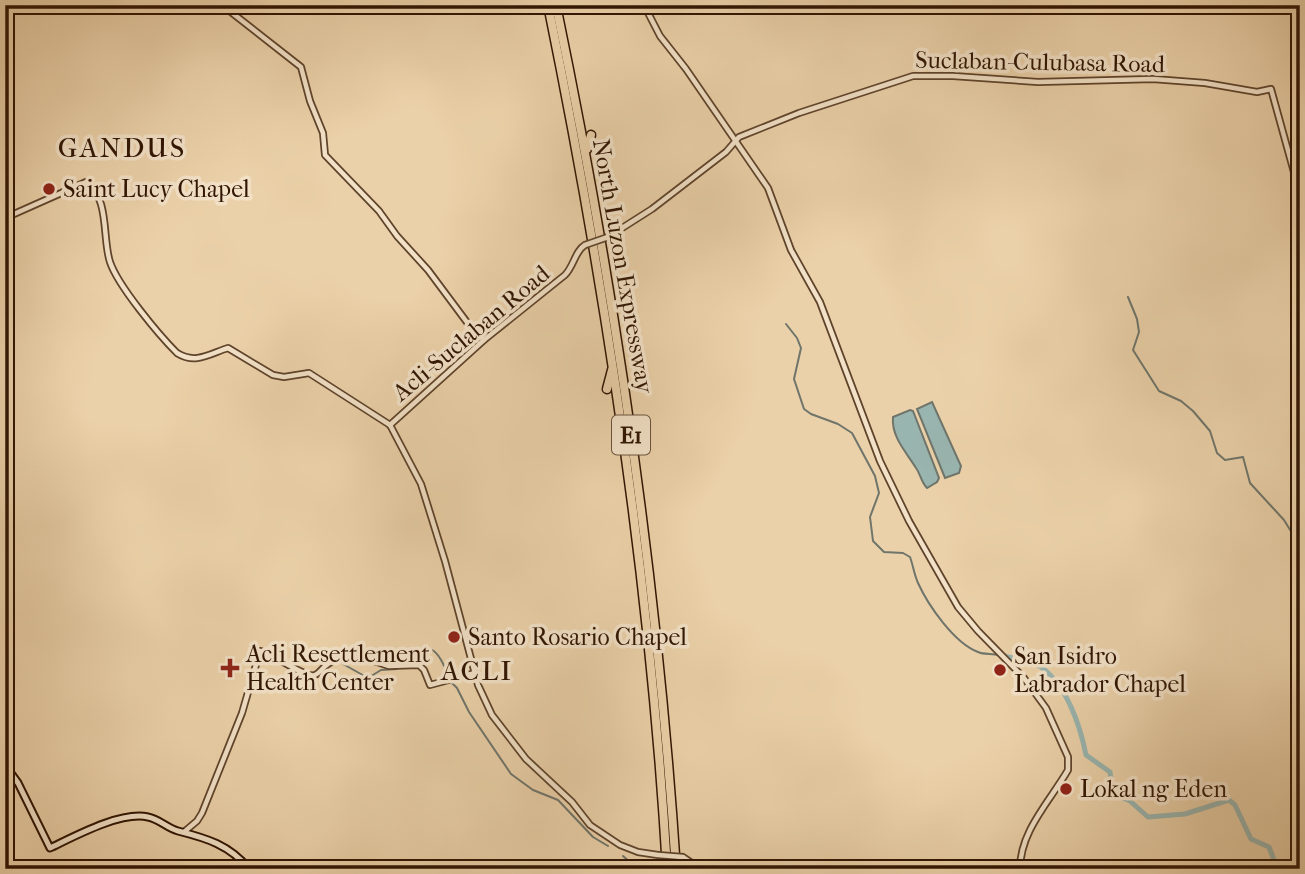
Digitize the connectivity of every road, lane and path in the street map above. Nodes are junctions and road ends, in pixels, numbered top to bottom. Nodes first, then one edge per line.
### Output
1 (222, 5) edge
2 (548, 5) edge
3 (556, 5) edge
4 (645, 5) edge
5 (561, 29) junction
6 (579, 85) dead end
7 (591, 135) dead end
8 (736, 141) junction
9 (1300, 194) edge
10 (5, 218) edge
11 (597, 218) junction
12 (604, 308) junction
13 (484, 340) junction
14 (607, 389) dead end
15 (390, 425) junction
16 (618, 447) dead end
17 (635, 524) junction
18 (475, 673) junction
19 (5, 765) edge
20 (184, 832) junction
21 (249, 869) edge
22 (667, 869) edge
23 (676, 869) edge
24 (693, 869) edge
25 (1020, 869) edge

1 - 13 street
2 - 12 highway, North Luzon Expressway / E1
3 - 5 highway, North Luzon Expressway / E1
4 - 8 street
5 - 6 highway
5 - 11 highway, North Luzon Expressway / E1
7 - 11 highway
8 - 9 street, Suclaban-Culubasa Road
8 - 13 street, Acli-Suclaban Road, bridge
8 - 25 street
10 - 15 street
11 - 23 highway, North Luzon Expressway / E1
12 - 14 highway
12 - 17 highway, North Luzon Expressway / E1
13 - 15 street, Acli-Suclaban Road
15 - 18 street
16 - 17 highway
17 - 22 highway, North Luzon Expressway / E1
18 - 20 street
18 - 24 street, bridge
19 - 20 main road
20 - 21 main road

